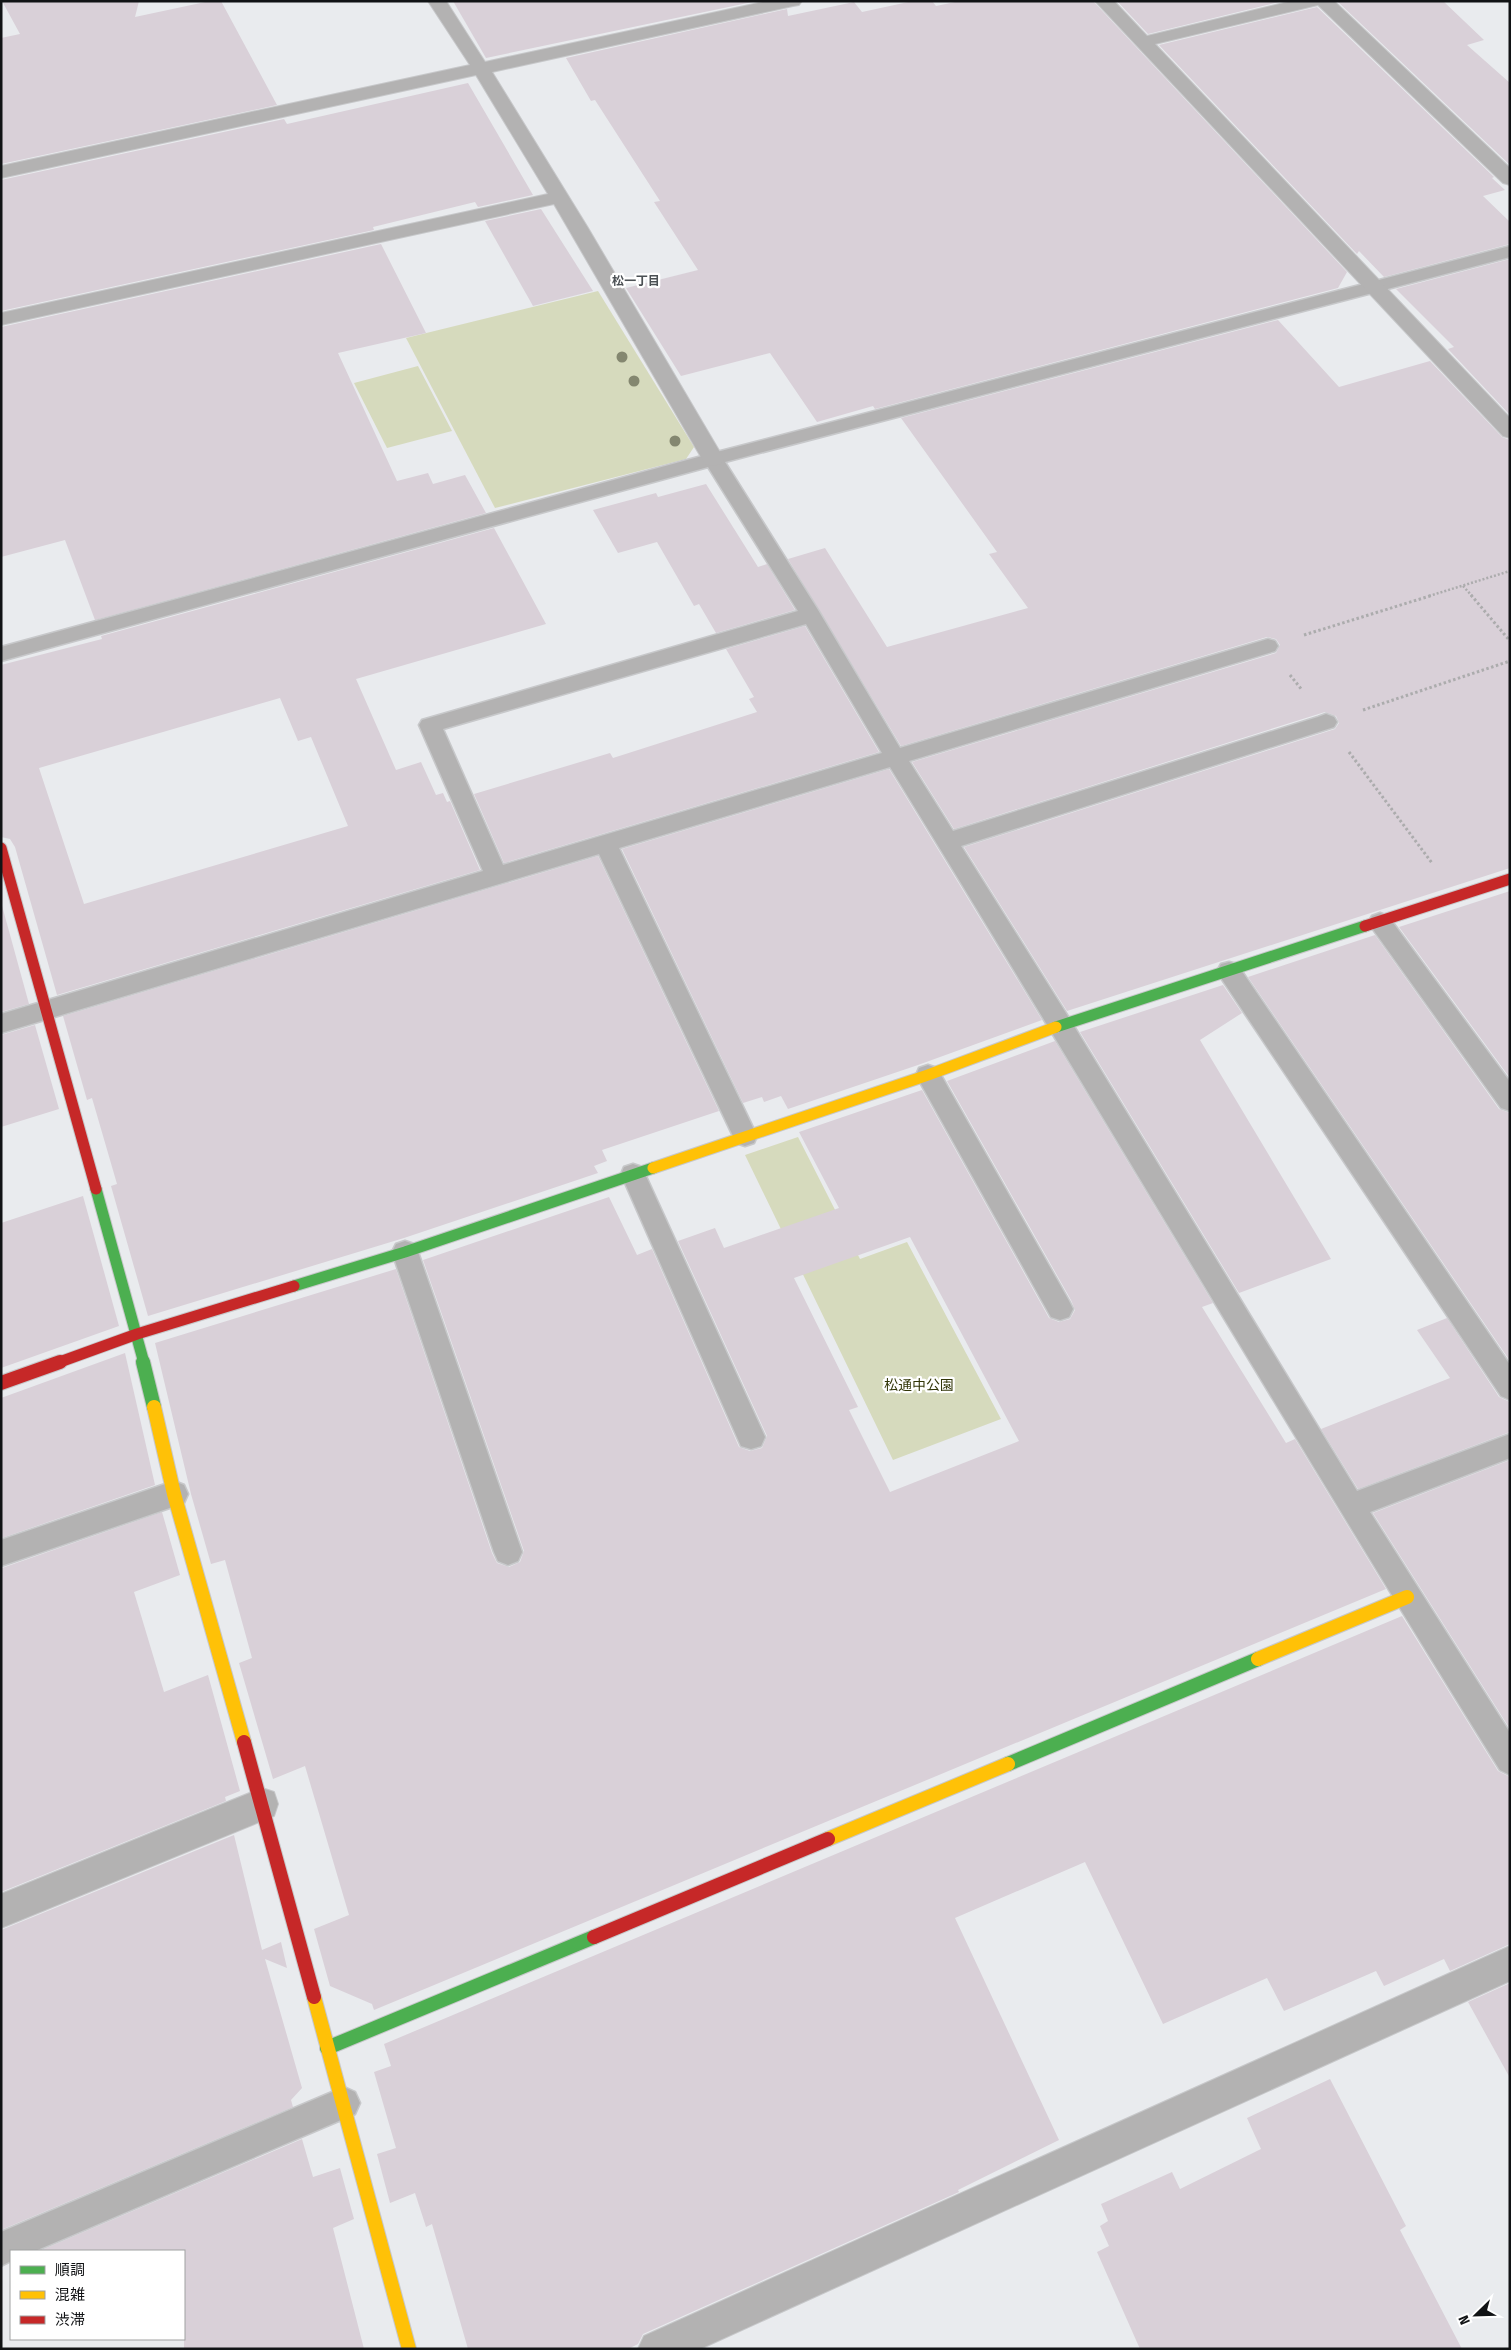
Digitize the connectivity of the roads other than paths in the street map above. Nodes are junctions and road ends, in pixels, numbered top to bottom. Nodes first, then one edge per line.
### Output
1 (437, 1) edge
2 (793, 1) edge
3 (1104, 1) edge
4 (1315, 1) edge
5 (1324, 1) edge
6 (1143, 42) junction
7 (481, 68) junction
8 (1, 172) edge
9 (1510, 179) edge
10 (560, 197) junction
11 (1510, 251) edge
12 (1375, 287) junction
13 (1, 320) edge
14 (1510, 431) edge
15 (713, 459) junction
16 (811, 615) junction
17 (1268, 646) road end
18 (1, 654) edge
19 (1326, 722) road end
20 (896, 759) junction
21 (948, 841) junction
22 (606, 845) junction
23 (1, 848) edge
24 (497, 877) junction
25 (1510, 879) edge
26 (1380, 922) junction
27 (1229, 970) junction
28 (48, 1009) junction
29 (1, 1024) edge
30 (1061, 1025) junction
31 (928, 1075) junction
32 (1510, 1102) edge
33 (745, 1136) junction
34 (633, 1174) junction
35 (405, 1252) junction
36 (1060, 1309) dead end
37 (136, 1334) junction
38 (1, 1383) edge
39 (1510, 1388) edge
40 (751, 1437) dead end
41 (1510, 1446) edge
42 (174, 1494) junction
43 (1351, 1506) junction
44 (1, 1552) edge
45 (508, 1552) dead end
46 (1406, 1597) junction
47 (1510, 1760) edge
48 (262, 1804) junction
49 (1, 1911) edge
50 (1510, 1963) edge
51 (327, 2048) junction
52 (344, 2104) junction
53 (1, 2249) edge
54 (409, 2349) edge
55 (657, 2349) edge

1 - 7 street
2 - 7 street
3 - 6 street
4 - 6 street
5 - 9 street
6 - 12 street
7 - 8 street
7 - 10 street
10 - 13 street
10 - 15 street
11 - 12 lane
12 - 14 street
12 - 15 lane
15 - 16 lane
15 - 18 lane
16 - 20 lane
16 - 24 lane
17 - 20 lane
19 - 21 lane
20 - 21 lane
20 - 22 lane
21 - 30 lane
22 - 24 lane
22 - 33 lane
23 - 28 street
24 - 28 lane
25 - 26 street
26 - 27 street
26 - 32 lane
27 - 30 street
27 - 39 lane
28 - 29 lane
28 - 37 street
30 - 31 street
30 - 43 lane
31 - 33 street
31 - 36 lane
33 - 34 street
34 - 35 street
34 - 40 lane
35 - 37 street
35 - 45 lane
37 - 38 street
37 - 42 street
41 - 43 lane
42 - 44 lane
42 - 48 street
43 - 46 lane
46 - 47 lane
46 - 51 street
48 - 49 street
48 - 51 street
50 - 55 street
51 - 52 street
52 - 53 lane
52 - 54 street

